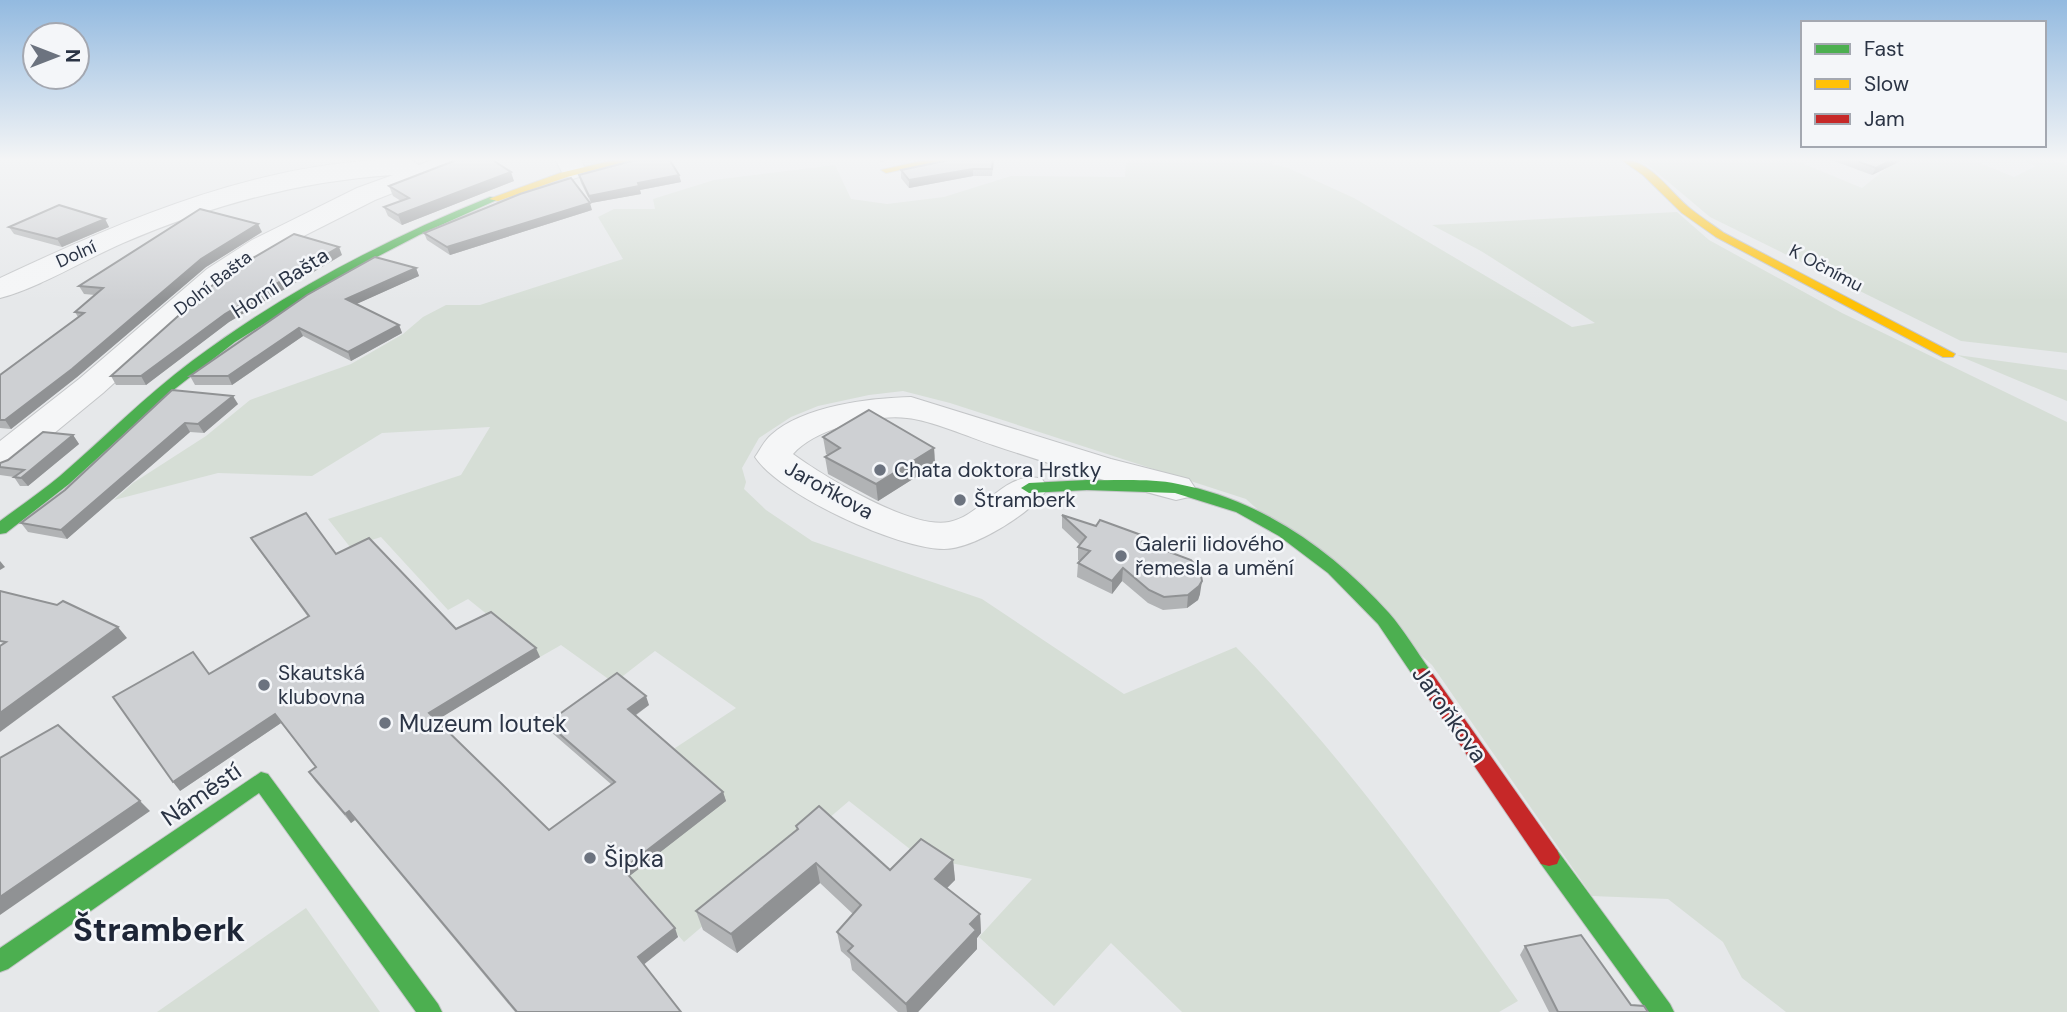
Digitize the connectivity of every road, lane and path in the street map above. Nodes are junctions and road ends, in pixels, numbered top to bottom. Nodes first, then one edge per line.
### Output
1 (200, 206) edge
2 (344, 206) edge
3 (470, 206) edge
4 (1681, 206) edge
5 (0, 289) edge
6 (1948, 354) dead end
7 (0, 459) edge
8 (1029, 488) joint
9 (1176, 488) junction
10 (0, 529) edge
11 (0, 961) edge
12 (430, 1012) edge
13 (1662, 1012) edge

1 - 5 street, Dolní
2 - 7 street, Dolní Bašta
3 - 10 street, Horní Bašta
4 - 6 street, K Očnímu
8 - 9 street, Jaroňkova
8 - 9 street, Jaroňkova
9 - 13 street, Jaroňkova
11 - 12 street, Náměstí

